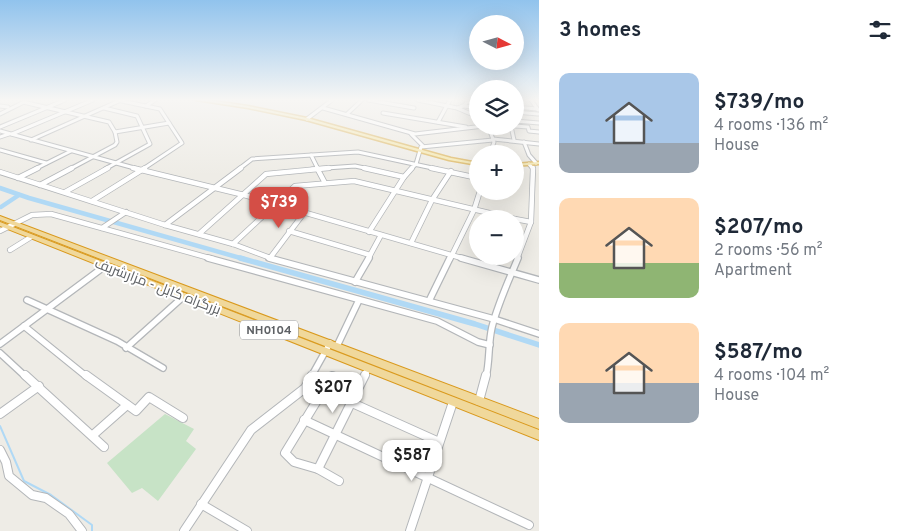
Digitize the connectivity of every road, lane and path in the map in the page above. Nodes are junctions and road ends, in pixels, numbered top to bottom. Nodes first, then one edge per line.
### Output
1 (33, 125) edge
2 (66, 125) edge
3 (111, 125) edge
4 (157, 125) edge
5 (170, 125) edge
6 (328, 125) edge
7 (386, 125) edge
8 (453, 125) edge
9 (143, 127) junction
10 (524, 127) edge
11 (469, 128) edge
12 (469, 128) edge
13 (0, 131) edge
14 (116, 132) junction
15 (533, 132) junction
16 (539, 132) edge
17 (11, 134) junction
18 (414, 134) junction
19 (490, 135) edge
20 (513, 135) edge
21 (0, 137) edge
22 (31, 140) junction
23 (493, 140) junction
24 (514, 140) junction
25 (524, 142) junction
26 (538, 143) edge
27 (492, 145) edge
28 (423, 146) junction
29 (0, 150) edge
30 (418, 150) junction
31 (71, 151) junction
32 (311, 155) junction
33 (93, 157) junction
34 (469, 162) edge
35 (46, 163) junction
36 (117, 163) junction
37 (537, 163) edge
38 (416, 164) junction
39 (524, 164) edge
40 (529, 164) junction
41 (318, 168) junction
42 (142, 170) junction
43 (451, 171) junction
44 (0, 172) edge
45 (469, 176) edge
46 (404, 177) junction
47 (17, 178) junction
48 (325, 183) junction
49 (40, 185) junction
50 (215, 189) junction
51 (65, 192) junction
52 (394, 192) junction
53 (244, 196) junction
54 (432, 200) junction
55 (477, 200) edge
56 (92, 201) junction
57 (274, 204) junction
58 (474, 210) joint
59 (126, 212) junction
60 (304, 213) junction
61 (0, 218) edge
62 (469, 220) edge
63 (524, 221) edge
64 (530, 222) junction
65 (18, 224) junction
66 (165, 225) junction
67 (2, 228) edge
68 (102, 228) junction
69 (289, 231) junction
70 (369, 232) junction
71 (199, 234) junction
72 (381, 235) junction
73 (31, 237) junction
74 (411, 243) junction
75 (233, 244) junction
76 (10, 250) dead end
77 (370, 255) junction
78 (452, 255) junction
79 (270, 258) junction
80 (105, 266) junction
81 (511, 271) junction
82 (539, 280) edge
83 (355, 282) junction
84 (184, 296) junction
85 (27, 300) dead end
86 (359, 300) junction
87 (429, 301) junction
88 (47, 310) junction
89 (493, 322) junction
90 (24, 326) junction
91 (539, 334) edge
92 (0, 344) edge
93 (490, 345) junction
94 (331, 347) junction
95 (126, 348) junction
96 (0, 353) edge
97 (163, 368) dead end
98 (368, 369) junction
99 (39, 386) junction
100 (359, 386) junction
101 (479, 401) junction
102 (350, 402) junction
103 (453, 402) junction
104 (127, 405) junction
105 (0, 414) edge
106 (183, 418) dead end
107 (304, 420) junction
108 (539, 424) edge
109 (92, 435) junction
110 (335, 435) junction
111 (539, 436) edge
112 (440, 442) junction
113 (104, 447) dead end
114 (0, 450) edge
115 (318, 469) junction
116 (428, 476) junction
117 (340, 481) dead end
118 (201, 504) junction
119 (529, 525) dead end
120 (82, 531) edge
121 (184, 531) edge
122 (247, 531) edge
123 (410, 531) edge

1 - 17 street
2 - 22 street
3 - 14 street
4 - 9 street
5 - 42 street
6 - 30 main road
7 - 18 street
8 - 11 street
9 - 14 street
9 - 36 street
10 - 15 street
12 - 18 street
13 - 17 street
14 - 33 street
15 - 16 street
15 - 26 street
17 - 21 street
17 - 22 street
18 - 28 street
19 - 23 street
20 - 24 street
22 - 31 street
23 - 24 street
23 - 27 street
23 - 28 street
24 - 25 street
25 - 26 street
25 - 37 street
28 - 30 street
29 - 35 street
30 - 34 main road
30 - 38 street
31 - 33 street
31 - 35 street
32 - 38 street
32 - 41 street
32 - 50 street
33 - 36 street
33 - 49 street
35 - 47 street
36 - 42 street
36 - 51 street
37 - 40 main road
38 - 43 street
38 - 46 street
39 - 40 main road
40 - 64 street
41 - 46 street
41 - 48 street
41 - 53 street
42 - 50 street
42 - 56 street
43 - 45 street
43 - 54 street
44 - 47 street
46 - 52 street
47 - 49 street
48 - 52 street
48 - 57 street
49 - 51 street
50 - 53 street
50 - 66 street
51 - 56 street
52 - 54 street
52 - 70 street
53 - 57 street
53 - 71 street
54 - 58 street
54 - 74 street
55 - 58 street
56 - 59 street
57 - 60 street
57 - 75 street
59 - 66 street
59 - 68 street
60 - 69 street
60 - 70 street
61 - 65 highway, بزرگراه کابل - مزارشریف / NH0104
62 - 78 street
63 - 64 street
64 - 81 street
65 - 67 street
65 - 68 street
65 - 94 highway, بزرگراه کابل - مزارشریف / NH0104
66 - 71 street
67 - 73 highway, بزرگراه کابل - مزارشریف / NH0104
68 - 86 street
69 - 77 street
69 - 79 street
70 - 72 street
71 - 75 street
72 - 74 street
72 - 77 street
73 - 76 street
73 - 80 highway, بزرگراه کابل - مزارشریف / NH0104
74 - 78 street
75 - 79 street
77 - 83 street
78 - 81 street
78 - 87 street
79 - 83 street
80 - 84 highway, بزرگراه کابل - مزارشریف / NH0104
80 - 88 street
81 - 82 street
81 - 89 street
83 - 87 street
84 - 94 highway, بزرگراه کابل - مزارشریف / NH0104
84 - 95 street
85 - 88 street
86 - 93 street
86 - 94 street
87 - 89 street
88 - 90 street
88 - 95 street
89 - 91 street
89 - 93 street
90 - 92 street
90 - 104 street
93 - 101 street
94 - 98 highway, بزرگراه کابل - مزارشریف / NH0104
94 - 101 highway, بزرگراه کابل - مزارشریف / NH0104
94 - 118 street
95 - 97 street
96 - 99 street
98 - 100 street
98 - 103 highway, بزرگراه کابل - مزارشریف / NH0104
99 - 105 street
99 - 109 street
100 - 102 street
100 - 107 street
101 - 108 highway, بزرگراه کابل - مزارشریف / NH0104
102 - 110 street
102 - 112 street
103 - 111 highway, بزرگراه کابل - مزارشریف / NH0104
103 - 112 street
104 - 106 street
104 - 109 street
107 - 110 street
107 - 115 street
109 - 113 street
110 - 115 street
110 - 116 street
112 - 116 street
114 - 120 street
115 - 117 street
116 - 119 street
116 - 123 street
118 - 121 street
118 - 122 street

